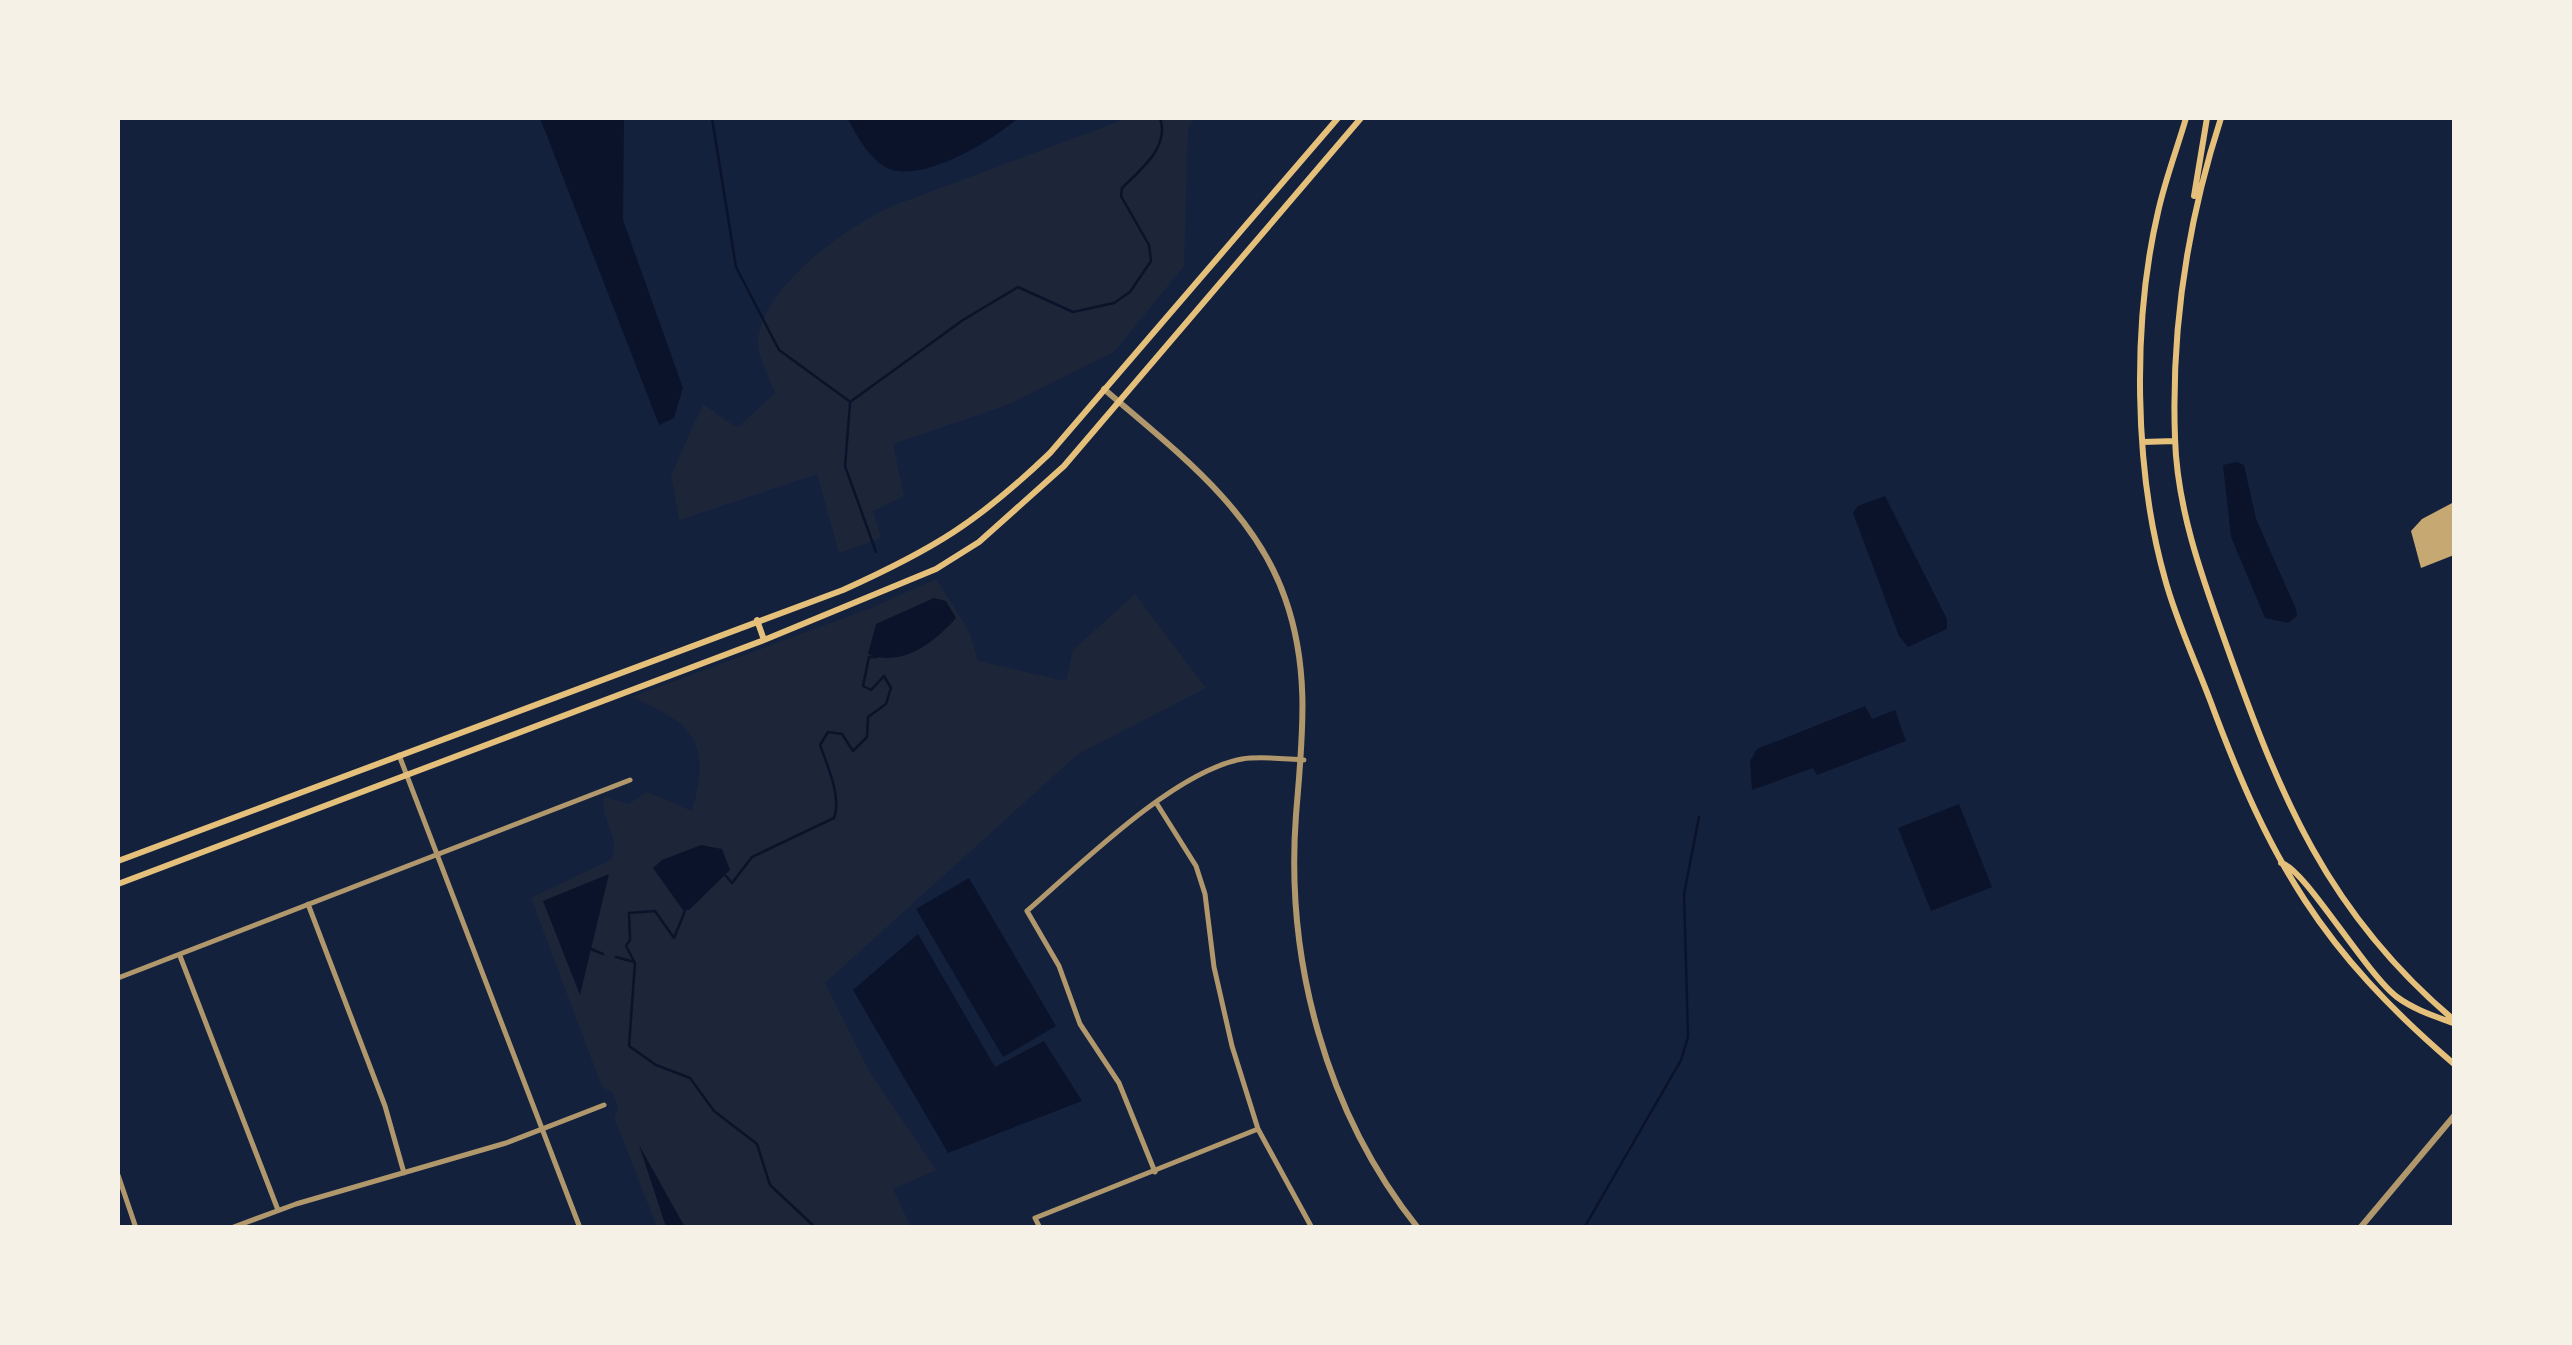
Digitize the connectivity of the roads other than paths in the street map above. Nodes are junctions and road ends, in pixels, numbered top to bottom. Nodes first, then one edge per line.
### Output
1 (1338, 118) edge
2 (1361, 118) edge
3 (2186, 118) edge
4 (2206, 118) edge
5 (2221, 118) edge
6 (2190, 222) junction
7 (1104, 389) junction
8 (1119, 402) junction
9 (2174, 440) junction
10 (2143, 442) junction
11 (757, 620) junction
12 (764, 640) junction
13 (399, 754) junction
14 (1304, 760) junction
15 (406, 775) junction
16 (630, 780) dead end
17 (1157, 804) junction
18 (438, 854) junction
19 (118, 861) edge
20 (2280, 863) junction
21 (118, 884) edge
22 (308, 904) junction
23 (180, 955) junction
24 (118, 978) edge
25 (2454, 1022) edge
26 (2454, 1064) edge
27 (604, 1105) dead end
28 (2454, 1116) edge
29 (540, 1129) junction
30 (1258, 1129) junction
31 (1155, 1172) junction
32 (404, 1173) junction
33 (118, 1175) edge
34 (278, 1210) junction
35 (136, 1228) edge
36 (231, 1228) edge
37 (580, 1228) edge
38 (1040, 1228) edge
39 (1312, 1228) edge
40 (1418, 1228) edge
41 (2360, 1228) edge

1 - 7 main road
2 - 8 main road
3 - 10 main road
4 - 6 main road
5 - 6 main road
6 - 9 main road
7 - 8 street
7 - 11 main road
8 - 12 main road
8 - 14 street
9 - 10 main road
9 - 25 main road
10 - 20 main road
11 - 12 main road
11 - 13 main road
12 - 15 main road
13 - 15 street
13 - 19 main road
14 - 17 street
14 - 40 street
15 - 18 street
15 - 21 main road
16 - 18 street
17 - 30 street
17 - 31 street
18 - 22 street
18 - 29 street
20 - 25 main road
20 - 26 main road
22 - 23 street
22 - 32 street
23 - 24 street
23 - 34 street
27 - 29 street
28 - 41 street
29 - 32 street
29 - 37 street
30 - 31 street
30 - 39 street
31 - 38 street
32 - 34 street
33 - 35 street
34 - 36 street

